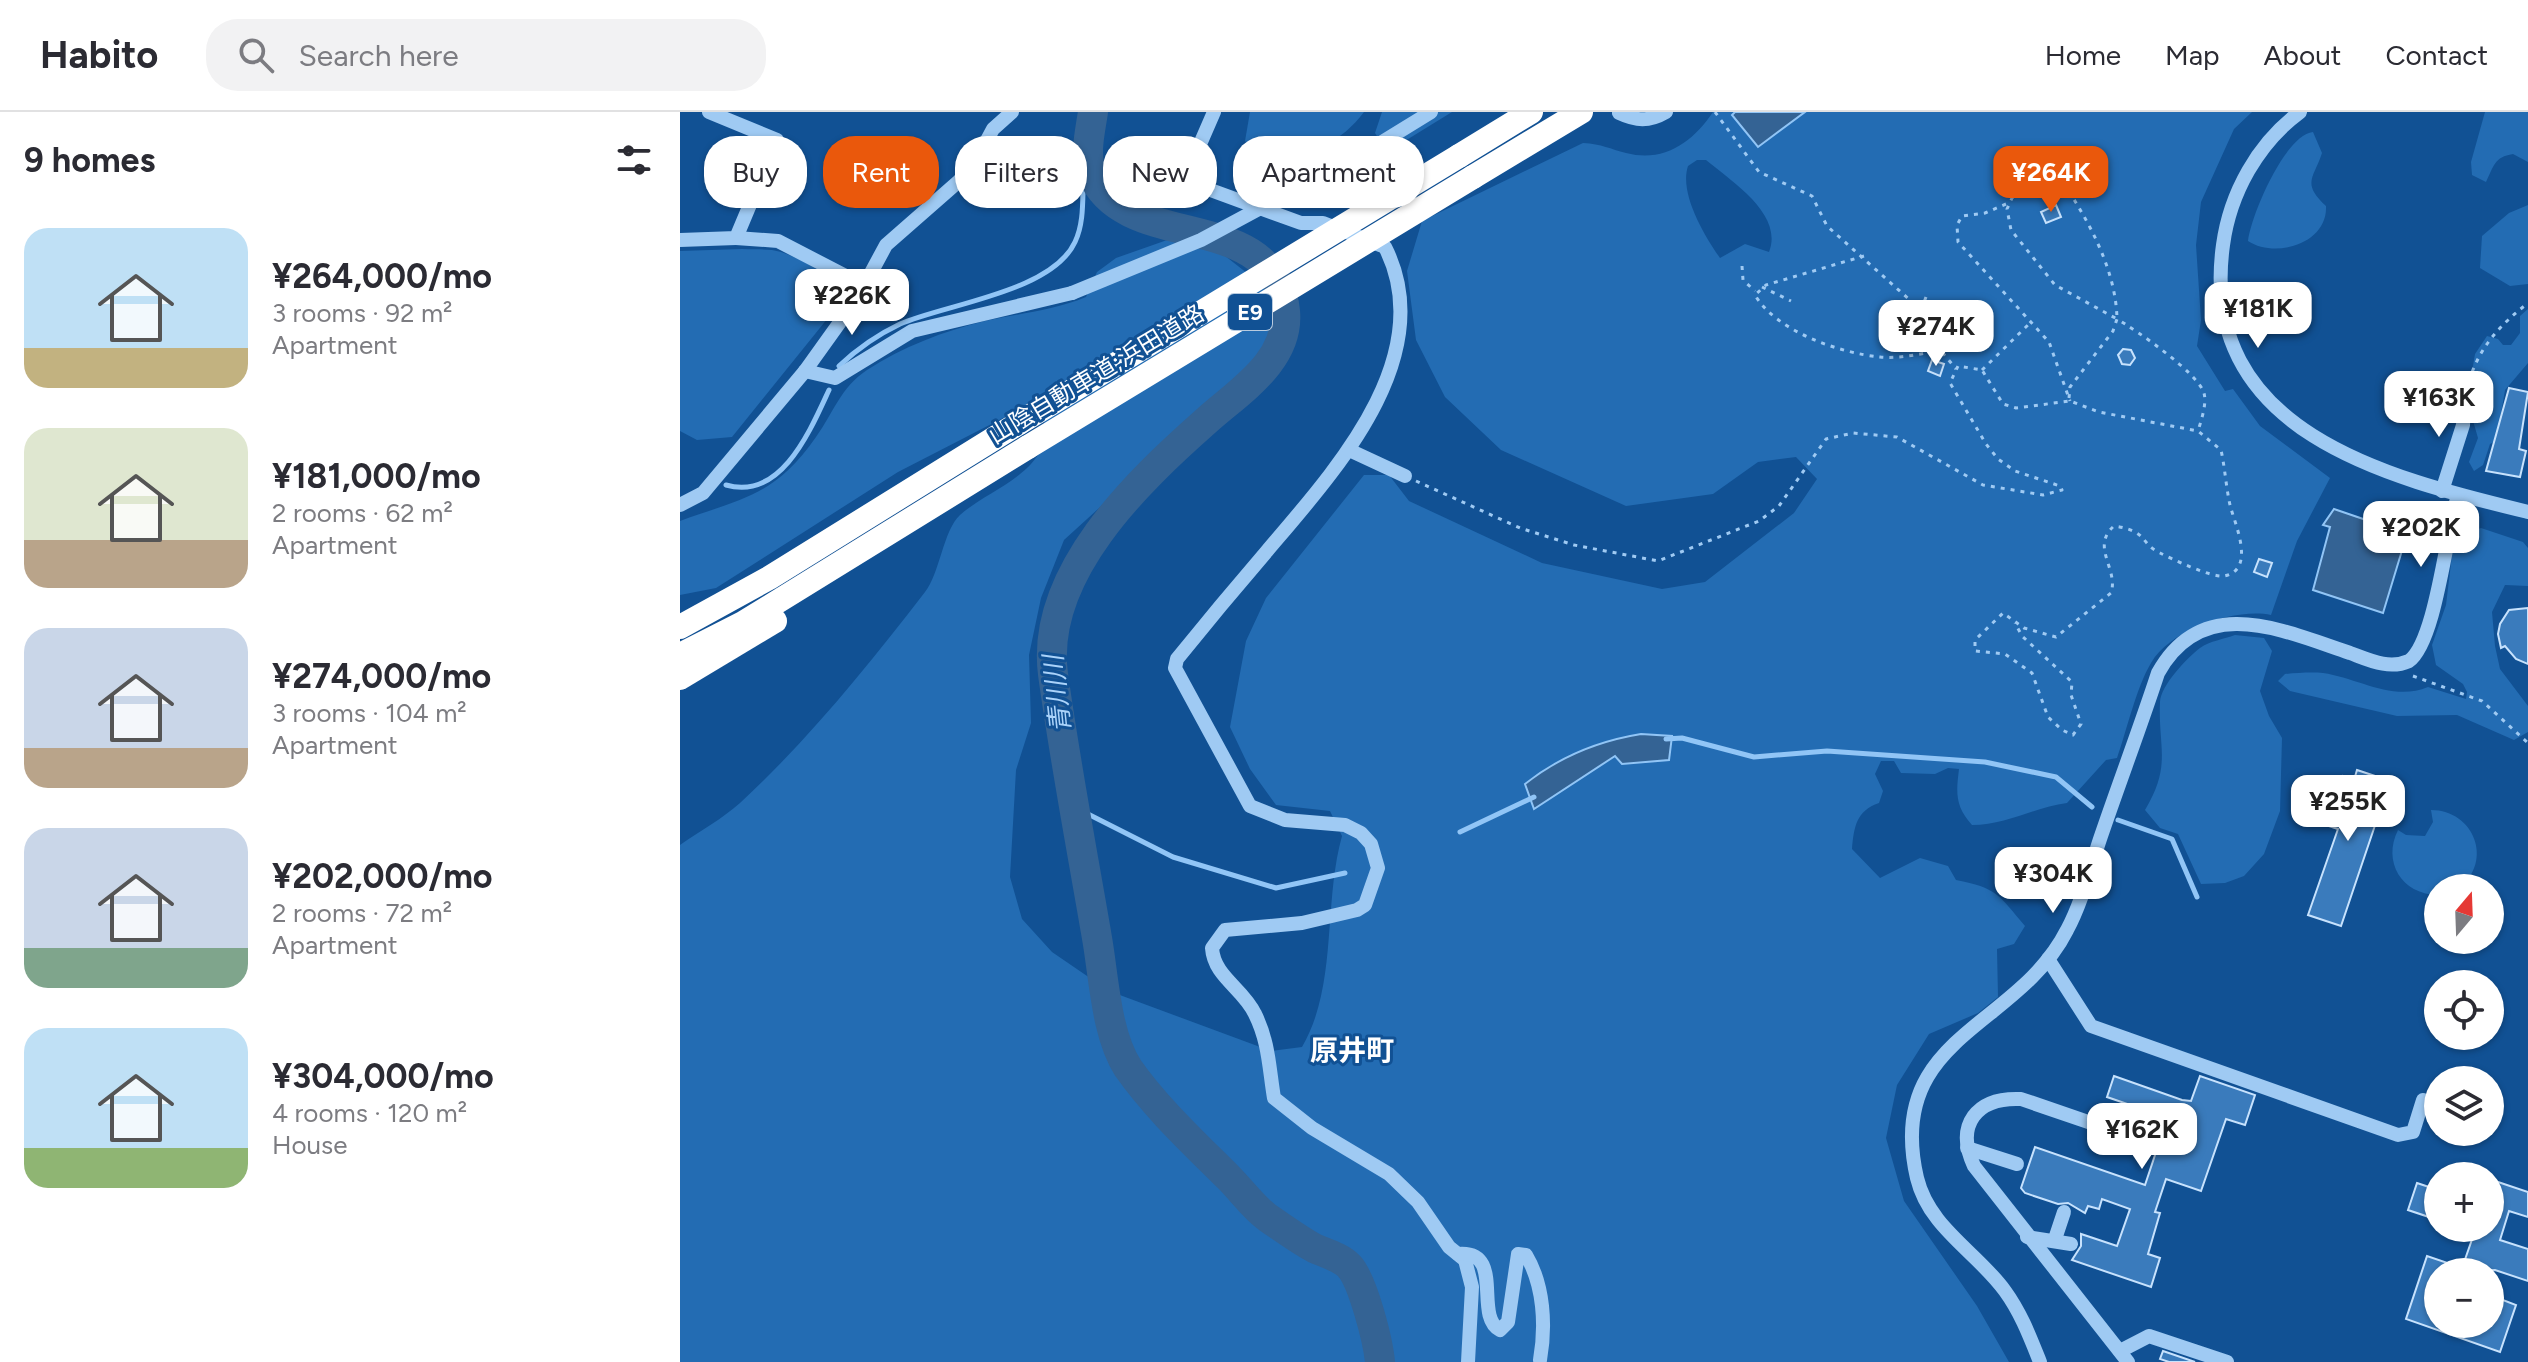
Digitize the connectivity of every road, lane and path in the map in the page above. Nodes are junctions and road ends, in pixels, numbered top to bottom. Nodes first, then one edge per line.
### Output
1 (709, 112) edge
2 (1012, 112) edge
3 (1214, 112) edge
4 (1431, 112) edge
5 (1524, 112) edge
6 (1531, 112) edge
7 (1581, 112) edge
8 (1666, 112) edge
9 (1715, 112) edge
10 (2300, 112) edge
11 (1619, 113) edge
12 (1467, 151) junction
13 (2008, 203) junction
14 (736, 238) junction
15 (680, 240) edge
16 (1864, 256) junction
17 (1742, 266) dead end
18 (863, 285) junction
19 (1762, 287) junction
20 (1755, 291) junction
21 (1926, 297) dead end
22 (1791, 301) dead end
23 (2528, 303) edge
24 (1921, 310) junction
25 (2117, 319) junction
26 (2032, 321) junction
27 (1941, 351) junction
28 (1956, 369) junction
29 (1982, 370) junction
30 (805, 371) junction
31 (2465, 394) joint
32 (2070, 401) junction
33 (2198, 431) junction
34 (1349, 450) junction
35 (1405, 476) joint
36 (2442, 491) junction
37 (2458, 495) junction
38 (940, 504) junction
39 (680, 505) edge
40 (2528, 512) edge
41 (2015, 623) junction
42 (680, 627) edge
43 (680, 655) edge
44 (2402, 664) junction
45 (680, 678) edge
46 (2528, 743) edge
47 (2048, 959) junction
48 (2423, 1100) dead end
49 (2132, 1137) dead end
50 (1967, 1148) junction
51 (2017, 1164) dead end
52 (2064, 1212) dead end
53 (2027, 1237) junction
54 (2055, 1239) junction
55 (2071, 1244) dead end
56 (1458, 1254) junction
57 (2124, 1357) edge
58 (1540, 1360) dead end
59 (1468, 1362) edge
60 (2040, 1362) edge
61 (2227, 1362) edge

1 - 14 street
2 - 18 street
3 - 34 street
4 - 30 street, bridge
5 - 12 highway
6 - 12 highway, 山陰自動車道;浜田道路 / E9
7 - 38 highway, 山陰自動車道;浜田道路 / E9, bridge
8 - 11 street
9 - 16 path
10 - 36 street
12 - 42 highway, 山陰自動車道;浜田道路 / E9, bridge
13 - 25 path
13 - 25 path
13 - 26 path
14 - 15 street
14 - 18 street
16 - 19 path
16 - 24 path
17 - 20 path
18 - 30 street
19 - 20 path
19 - 22 path
20 - 27 path
21 - 24 path
23 - 31 path
24 - 27 path
25 - 32 path
25 - 33 path
26 - 29 path
26 - 32 path
27 - 28 path
28 - 29 path
28 - 35 path
29 - 32 path
30 - 39 street
31 - 36 street
32 - 33 path
33 - 41 path
34 - 35 street
34 - 56 street
36 - 37 street
37 - 40 street
37 - 44 street
38 - 43 highway, 山陰自動車道;浜田道路 / E9
38 - 45 highway
41 - 41 path
44 - 46 path
44 - 47 street
47 - 48 street
47 - 60 street
49 - 50 street
50 - 51 street
50 - 53 street
52 - 54 street
53 - 54 street
53 - 57 street
54 - 55 street
56 - 58 street
56 - 59 street
57 - 61 street

